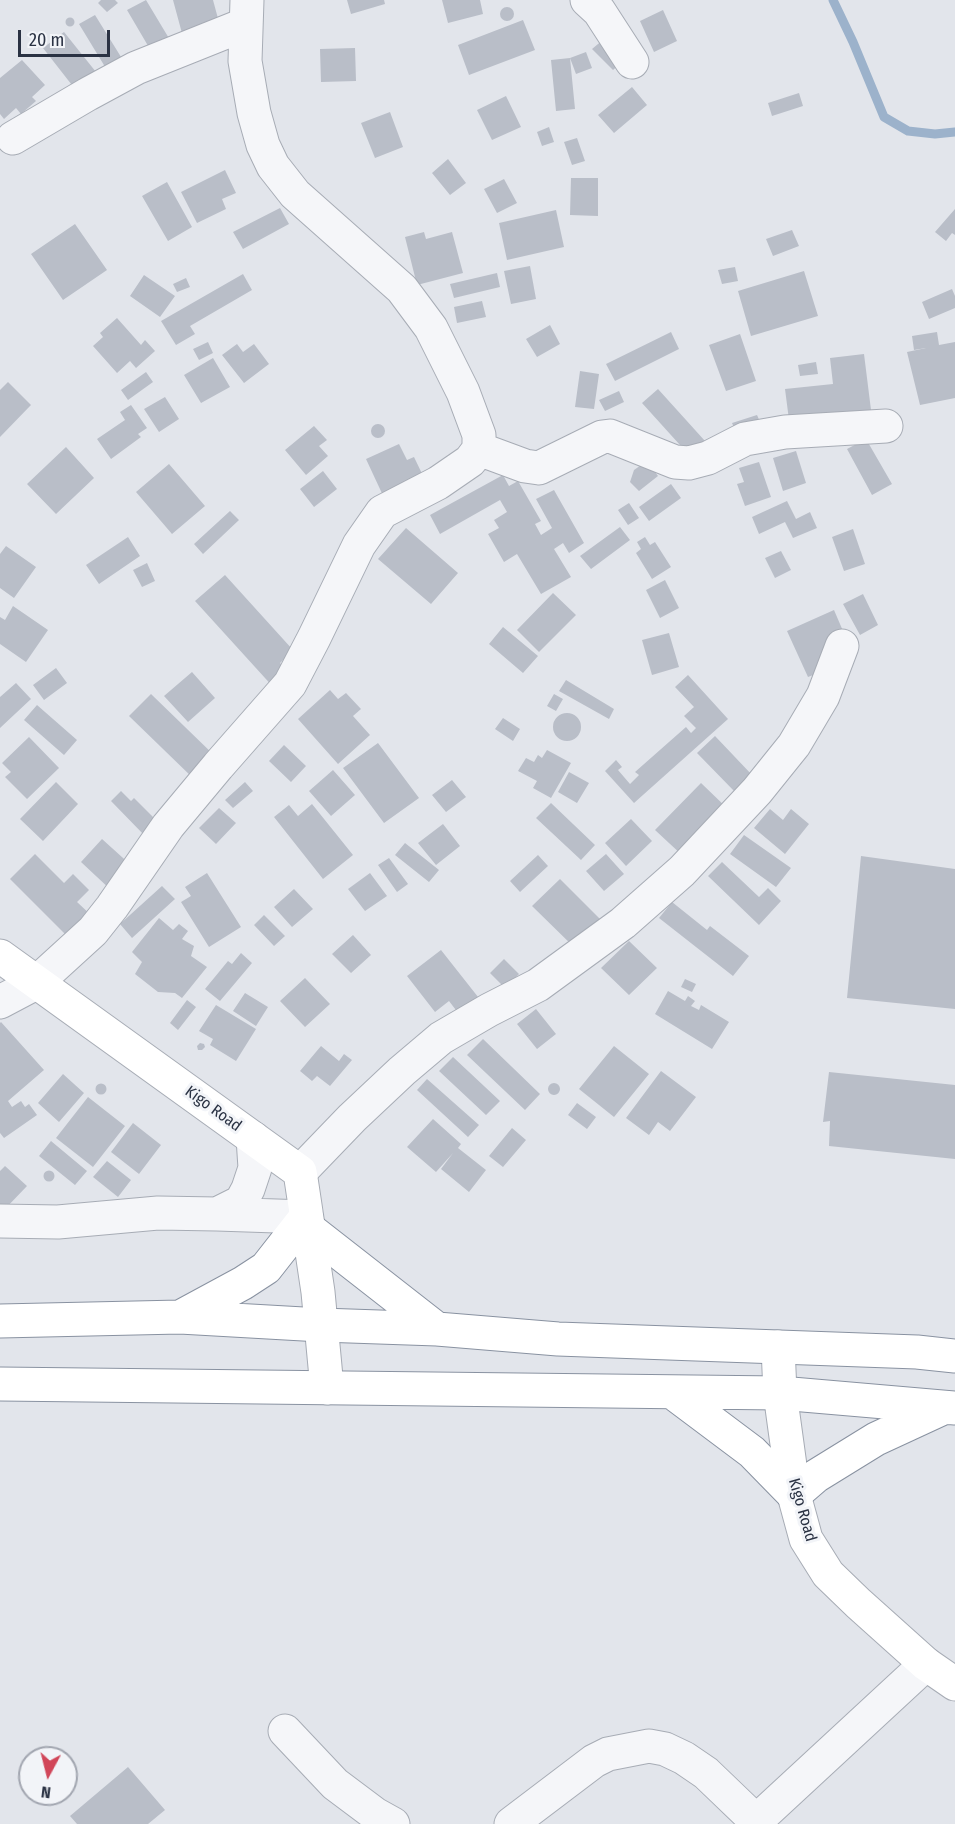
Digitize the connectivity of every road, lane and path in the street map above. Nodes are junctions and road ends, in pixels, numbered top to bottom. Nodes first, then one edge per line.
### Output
1 (587, 0) edge
2 (246, 12) edge
3 (632, 62) dead end
4 (13, 138) dead end
5 (886, 426) dead end
6 (479, 449) junction
7 (843, 646) dead end
8 (0, 956) edge
9 (36, 982) junction
10 (0, 1002) edge
11 (253, 1138) junction
12 (300, 1172) junction
13 (217, 1214) junction
14 (0, 1221) edge
15 (307, 1223) junction
16 (180, 1317) junction
17 (0, 1321) edge
18 (321, 1325) junction
19 (437, 1329) junction
20 (777, 1347) junction
21 (955, 1356) edge
22 (0, 1383) edge
23 (327, 1388) junction
24 (672, 1392) junction
25 (780, 1393) junction
26 (950, 1408) edge
27 (794, 1496) junction
28 (926, 1664) junction
29 (955, 1684) edge
30 (285, 1731) dead end
31 (755, 1822) edge
32 (393, 1824) edge
33 (511, 1824) edge

1 - 3 street
2 - 4 street
2 - 6 street
5 - 6 street
6 - 9 street
7 - 12 street
8 - 9 main road, Kigo Road
9 - 10 street
9 - 11 main road, Kigo Road
11 - 12 main road, Kigo Road
11 - 13 street
12 - 15 main road
13 - 14 street
13 - 15 street
15 - 16 main road
15 - 18 main road
15 - 19 main road
16 - 17 main road
16 - 18 main road
18 - 19 main road
18 - 23 main road
19 - 20 main road
20 - 21 main road
20 - 25 main road, Kigo Road
22 - 23 main road
23 - 24 main road
24 - 25 main road
24 - 27 main road
25 - 26 main road
25 - 27 main road, Kigo Road
26 - 27 main road
27 - 28 main road, Kigo Road
28 - 29 main road, Kigo Road
28 - 31 street
30 - 32 street
31 - 33 street

